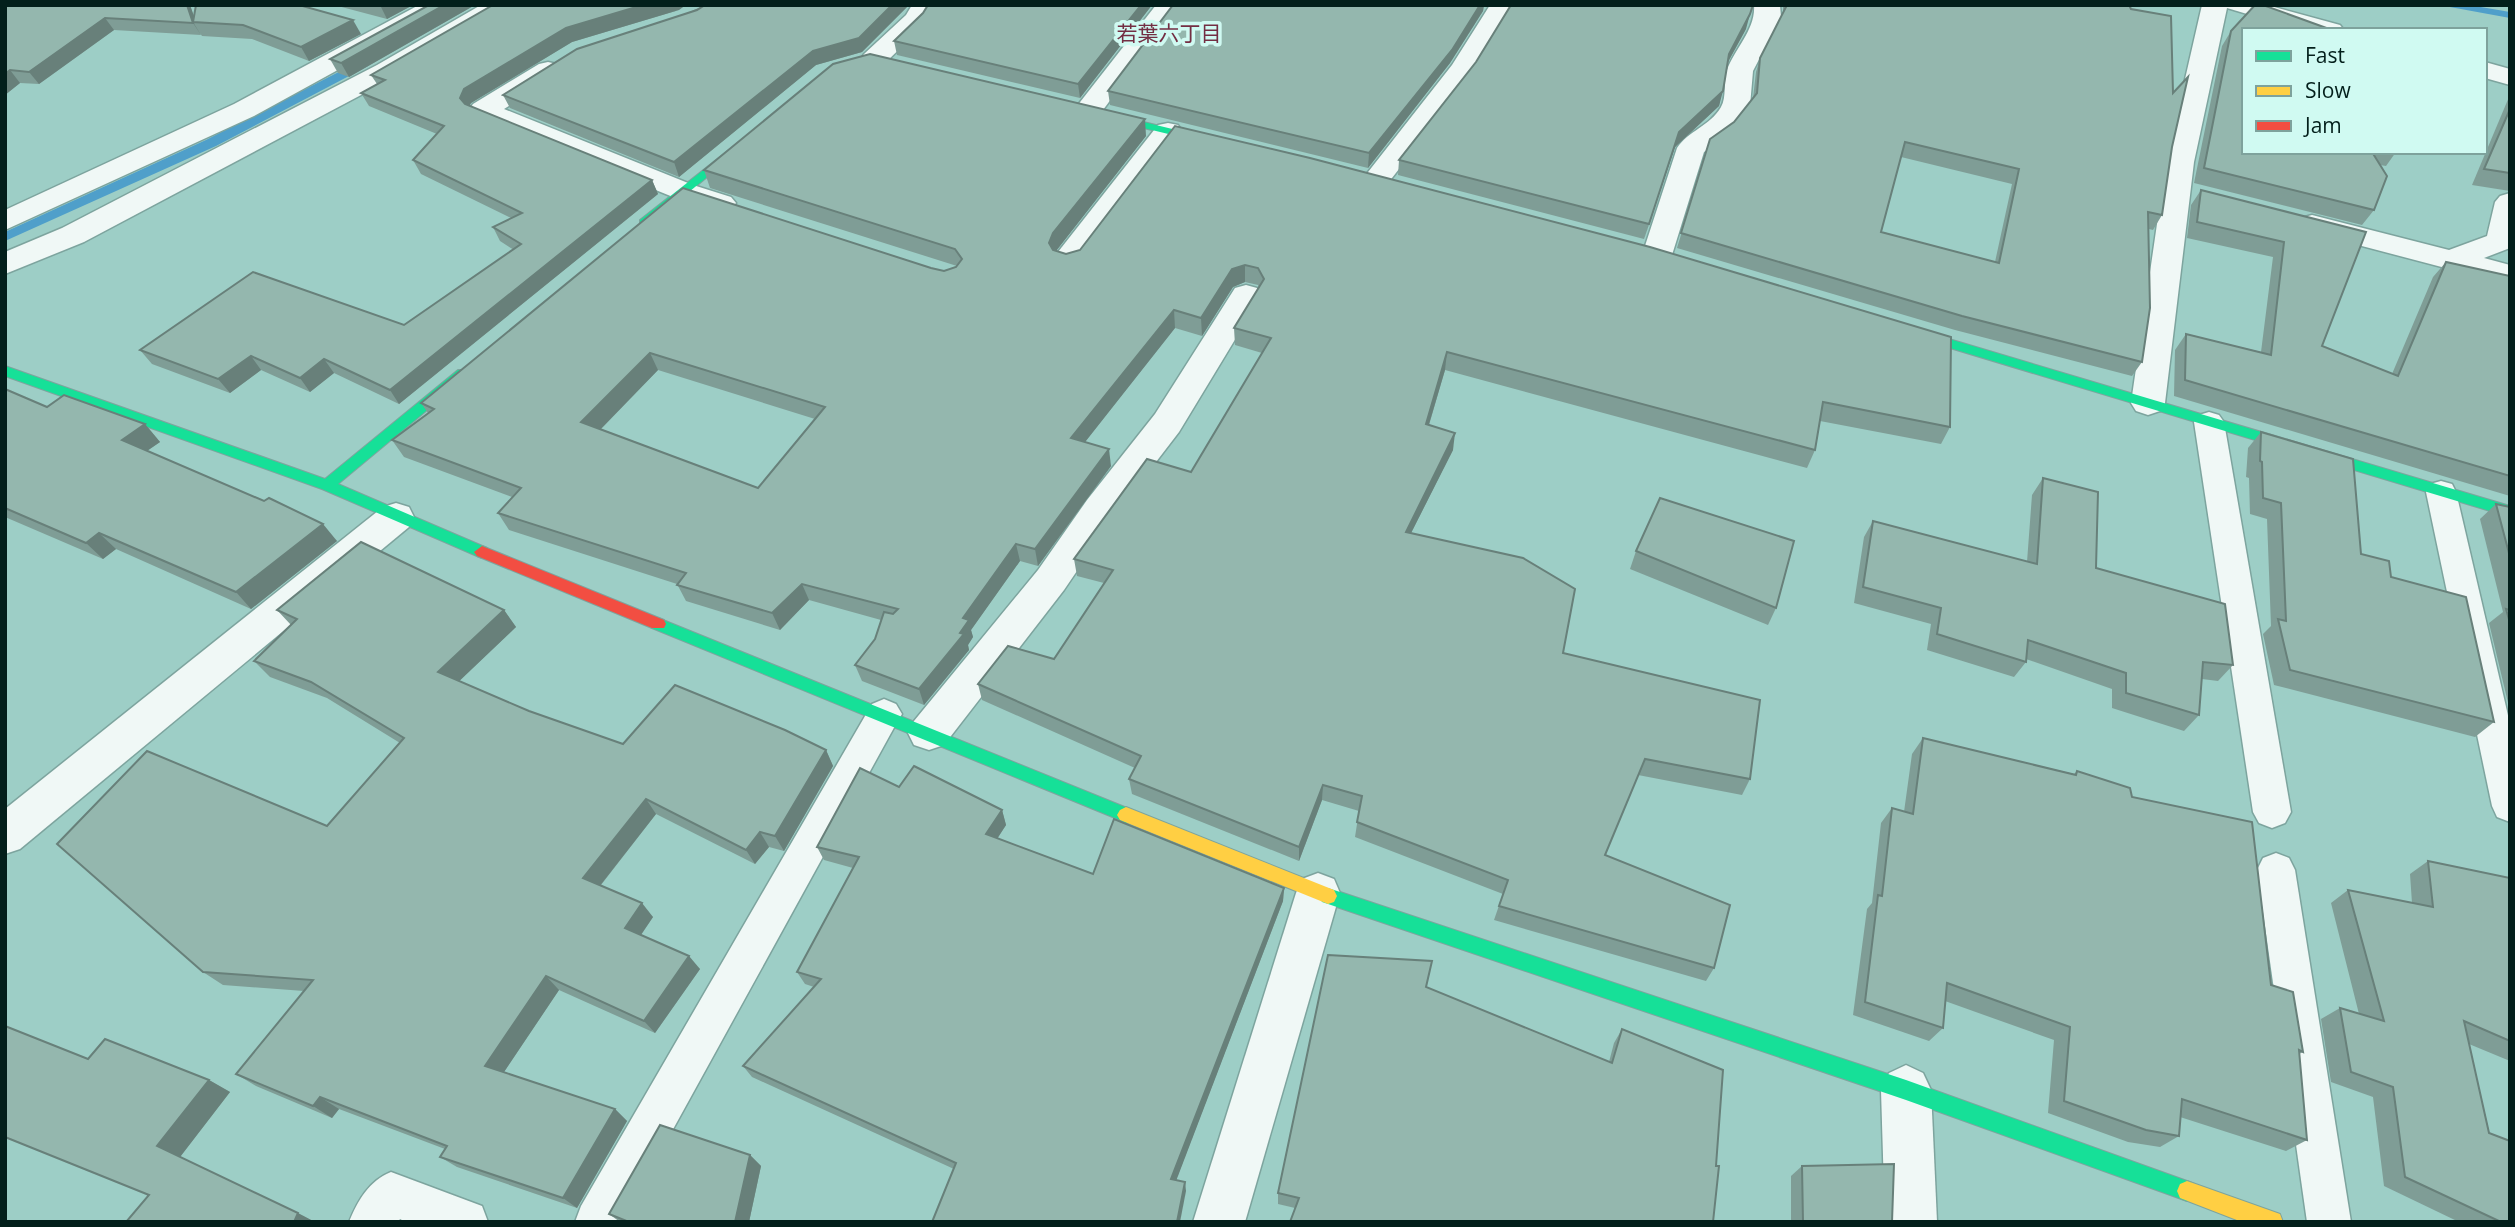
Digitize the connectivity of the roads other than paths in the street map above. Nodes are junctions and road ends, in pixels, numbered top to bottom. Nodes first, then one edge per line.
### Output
1 (438, 5) edge
2 (500, 5) edge
3 (925, 5) edge
4 (1169, 5) edge
5 (1503, 5) edge
6 (1767, 5) edge
7 (2215, 5) edge
8 (2236, 5) edge
9 (355, 22) edge
10 (2323, 28) edge
11 (391, 32) junction
12 (571, 56) edge
13 (873, 63) edge
14 (2487, 70) edge
15 (2510, 76) edge
16 (1081, 110) joint
17 (1168, 131) junction
18 (755, 132) edge
19 (1236, 147) edge
20 (1376, 182) edge
21 (683, 191) junction
22 (2510, 202) edge
23 (749, 212) edge
24 (2281, 216) edge
25 (5, 221) edge
26 (629, 236) edge
27 (1657, 255) edge
28 (1069, 259) edge
29 (2451, 260) junction
30 (5, 264) edge
31 (2510, 275) edge
32 (1246, 295) dead end
33 (1882, 323) edge
34 (478, 360) edge
35 (5, 371) edge
36 (2148, 403) junction
37 (2209, 422) junction
38 (327, 485) junction
39 (2441, 492) junction
40 (2510, 512) edge
41 (396, 517) junction
42 (884, 714) junction
43 (929, 733) junction
44 (2510, 806) edge
45 (2272, 812) dead end
46 (5, 835) edge
47 (2276, 870) dead end
48 (1318, 893) junction
49 (1906, 1090) junction
50 (371, 1222) edge
51 (466, 1222) edge
52 (597, 1222) edge
53 (1219, 1222) edge
54 (1911, 1222) edge
55 (2272, 1222) edge
56 (2329, 1222) edge

1 - 11 street
2 - 30 street
3 - 13 street
4 - 16 street
5 - 20 street
6 - 27 street
7 - 36 street
8 - 10 street
9 - 11 street
11 - 25 street
12 - 21 street
14 - 15 street
16 - 17 street
17 - 19 street
17 - 28 street
18 - 21 street
21 - 23 street
21 - 26 street
22 - 29 street
24 - 29 street
29 - 31 street
32 - 43 street
33 - 36 street
34 - 38 street
35 - 38 street
36 - 37 street
37 - 39 street
37 - 45 lane
38 - 41 street
39 - 40 street
39 - 44 lane
41 - 42 street
41 - 46 street
42 - 43 street
42 - 52 lane
43 - 48 street
47 - 56 lane
48 - 49 street
48 - 53 street
49 - 54 street
49 - 55 street
50 - 51 lane

